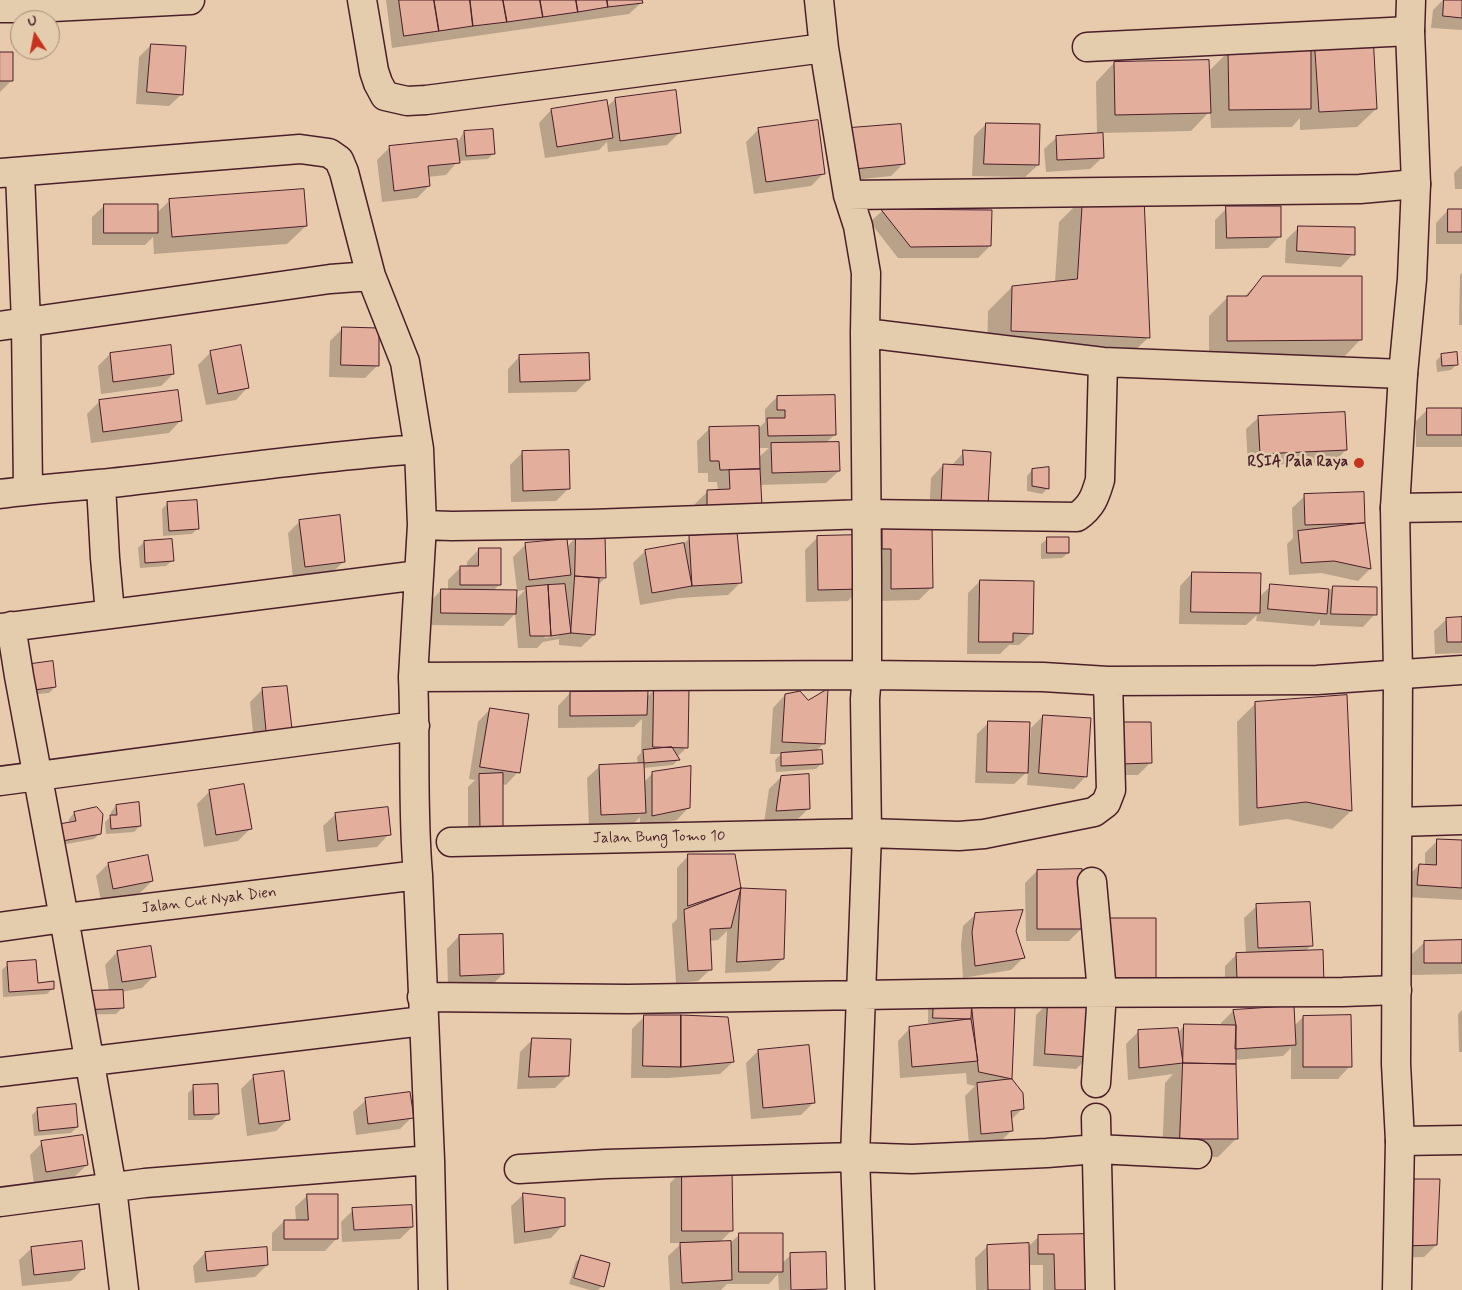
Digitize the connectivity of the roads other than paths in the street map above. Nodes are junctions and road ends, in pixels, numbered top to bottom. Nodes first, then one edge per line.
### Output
1 (190, 0) edge
2 (362, 0) edge
3 (819, 0) edge
4 (1411, 0) edge
5 (33, 4) edge
6 (0, 8) edge
7 (1410, 32) junction
8 (1087, 47) dead end
9 (824, 48) junction
10 (10, 173) edge
11 (1416, 184) junction
12 (848, 195) junction
13 (371, 276) junction
14 (13, 324) edge
15 (864, 333) junction
16 (1103, 362) junction
17 (1403, 374) junction
18 (419, 449) junction
19 (101, 484) junction
20 (28, 490) junction
21 (0, 494) edge
22 (1462, 507) edge
23 (1395, 508) junction
24 (866, 514) junction
25 (422, 525) junction
26 (419, 575) junction
27 (110, 613) junction
28 (6, 627) edge
29 (1462, 670) edge
30 (1398, 674) junction
31 (867, 675) junction
32 (413, 677) junction
33 (1108, 681) junction
34 (416, 726) junction
35 (37, 776) junction
36 (0, 781) edge
37 (1462, 820) edge
38 (1398, 822) junction
39 (867, 833) junction
40 (451, 842) dead end
41 (418, 875) junction
42 (1092, 882) dead end
43 (64, 918) junction
44 (0, 927) edge
45 (1396, 990) junction
46 (1102, 992) junction
47 (862, 995) junction
48 (423, 1009) junction
49 (89, 1062) junction
50 (0, 1072) edge
51 (1096, 1083) dead end
52 (1096, 1118) dead end
53 (1462, 1140) edge
54 (1400, 1141) junction
55 (1097, 1149) junction
56 (1197, 1154) dead end
57 (855, 1157) junction
58 (430, 1160) junction
59 (519, 1169) dead end
60 (112, 1188) junction
61 (0, 1202) edge
62 (124, 1290) edge
63 (433, 1290) edge
64 (860, 1290) edge
65 (1100, 1290) edge
66 (1397, 1290) edge

1 - 5 street
2 - 9 street
3 - 9 street
4 - 7 street
5 - 6 street
7 - 8 street
7 - 11 street
9 - 12 street
10 - 13 street
10 - 14 street
11 - 12 street
11 - 17 street
12 - 15 street
13 - 14 street
13 - 18 street
14 - 20 street
15 - 16 street
15 - 24 street
16 - 17 street
16 - 24 street
17 - 23 street
18 - 19 street
18 - 25 street
19 - 20 street
19 - 27 street
20 - 21 street
22 - 23 street
23 - 30 street
24 - 25 street
24 - 31 street
25 - 26 street
26 - 27 street
26 - 32 street
27 - 28 street
28 - 35 street
29 - 30 street
30 - 33 street
30 - 38 street
31 - 32 street
31 - 33 street
31 - 39 street
32 - 34 street
33 - 39 street, Jalan Bung Tomo 10
34 - 35 street
34 - 41 street
35 - 36 street
35 - 43 street
37 - 38 street
38 - 45 street
39 - 40 street, Jalan Bung Tomo 10
39 - 47 street
41 - 43 street, Jalan Cut Nyak Dien
41 - 48 street
42 - 46 street
43 - 44 street, Jalan Cut Nyak Dien
43 - 49 street
45 - 46 street
45 - 54 street
46 - 47 street
46 - 51 street
47 - 48 street
47 - 57 street
48 - 49 street
48 - 58 street
49 - 50 street
49 - 60 street
52 - 55 street
53 - 54 street
54 - 66 street
55 - 56 street
55 - 57 street
55 - 65 street
57 - 59 street
57 - 64 street
58 - 60 street
58 - 63 street
60 - 61 street
60 - 62 street

